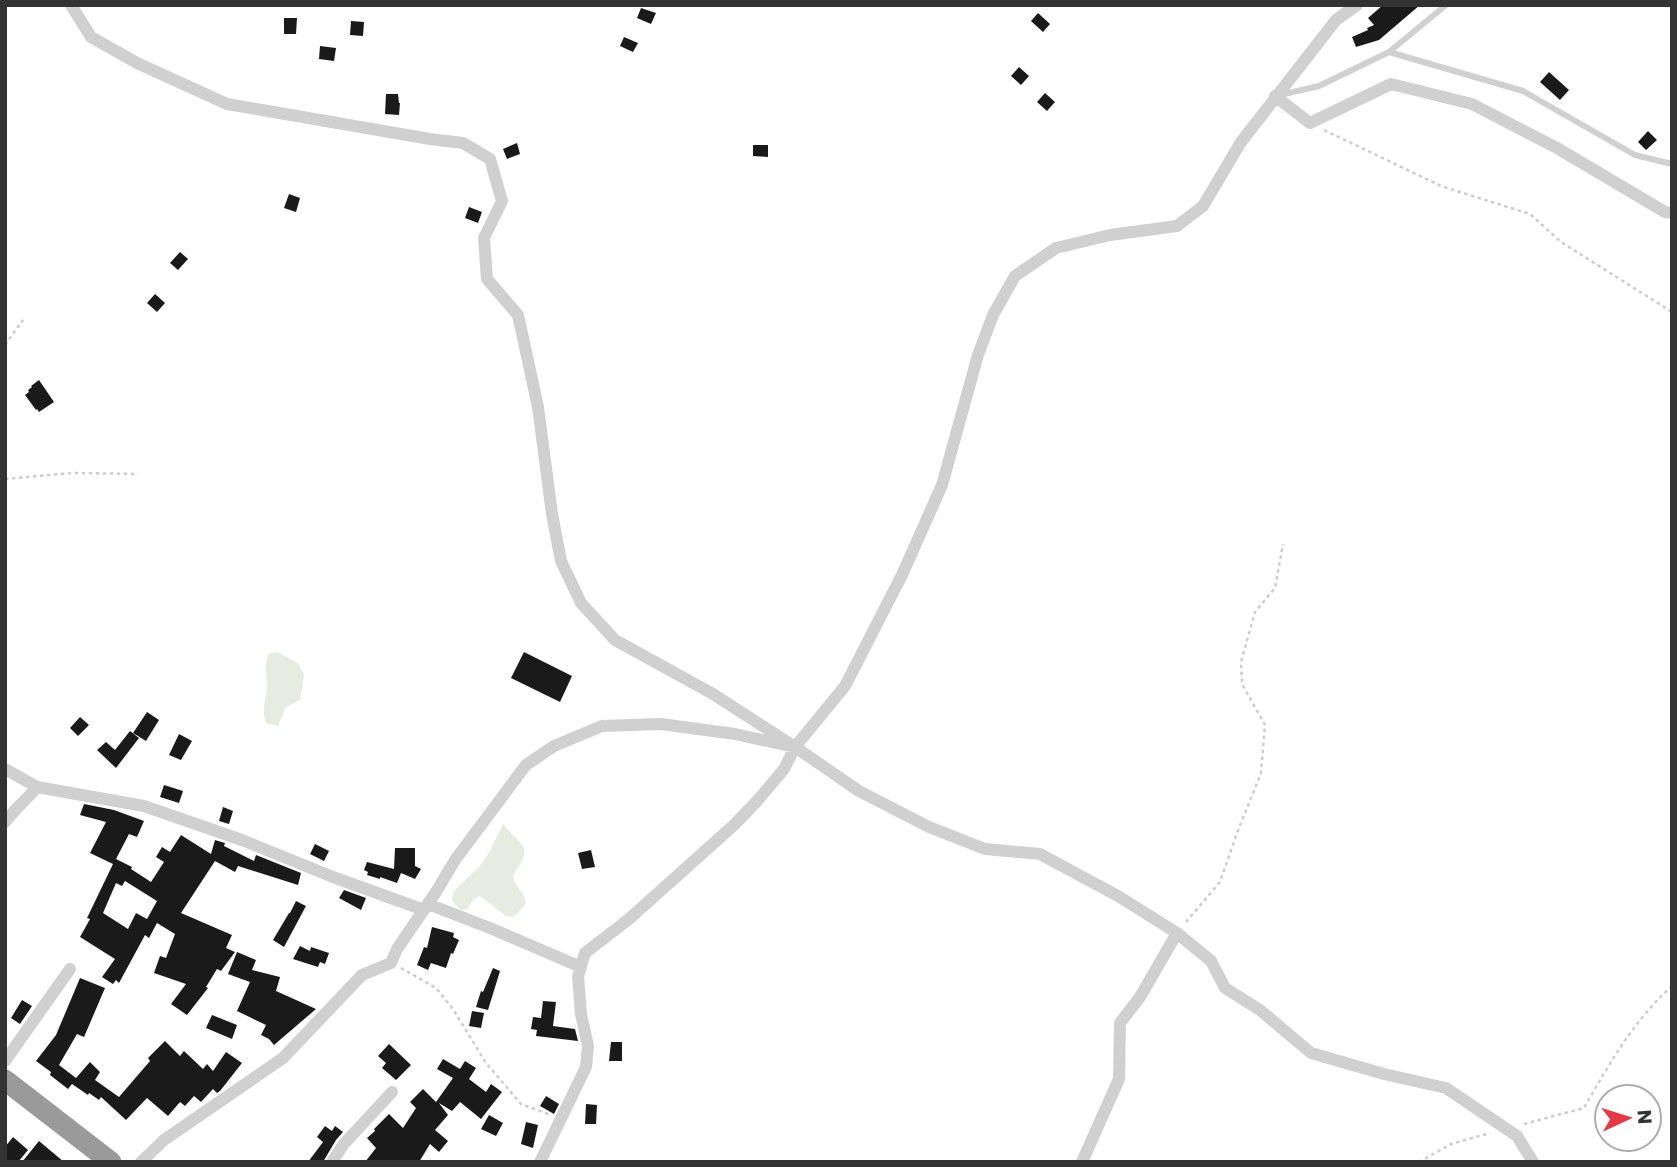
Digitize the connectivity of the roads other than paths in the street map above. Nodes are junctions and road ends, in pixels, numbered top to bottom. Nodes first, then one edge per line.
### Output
1 (71, 5) edge
2 (1357, 5) edge
3 (1446, 5) edge
4 (1389, 52) junction
5 (1275, 96) junction
6 (1672, 164) edge
7 (1672, 213) edge
8 (795, 747) junction
9 (5, 769) edge
10 (37, 787) junction
11 (5, 822) edge
12 (426, 907) junction
13 (1177, 933) junction
14 (581, 967) junction
15 (70, 969) dead end
16 (5, 1061) edge
17 (5, 1080) edge
18 (391, 1092) dead end
19 (111, 1162) edge
20 (141, 1162) edge
21 (332, 1162) edge
22 (540, 1162) edge
23 (1082, 1162) edge
24 (1533, 1162) edge

1 - 8 street
2 - 5 street
3 - 4 lane
4 - 5 lane
4 - 6 lane
5 - 7 street
5 - 8 street
8 - 12 street
8 - 13 street
8 - 14 street
9 - 10 street
10 - 11 street
10 - 12 street
12 - 14 street
12 - 20 street
13 - 23 street
13 - 24 street
14 - 22 street
15 - 16 street
17 - 19 highway
18 - 21 street

